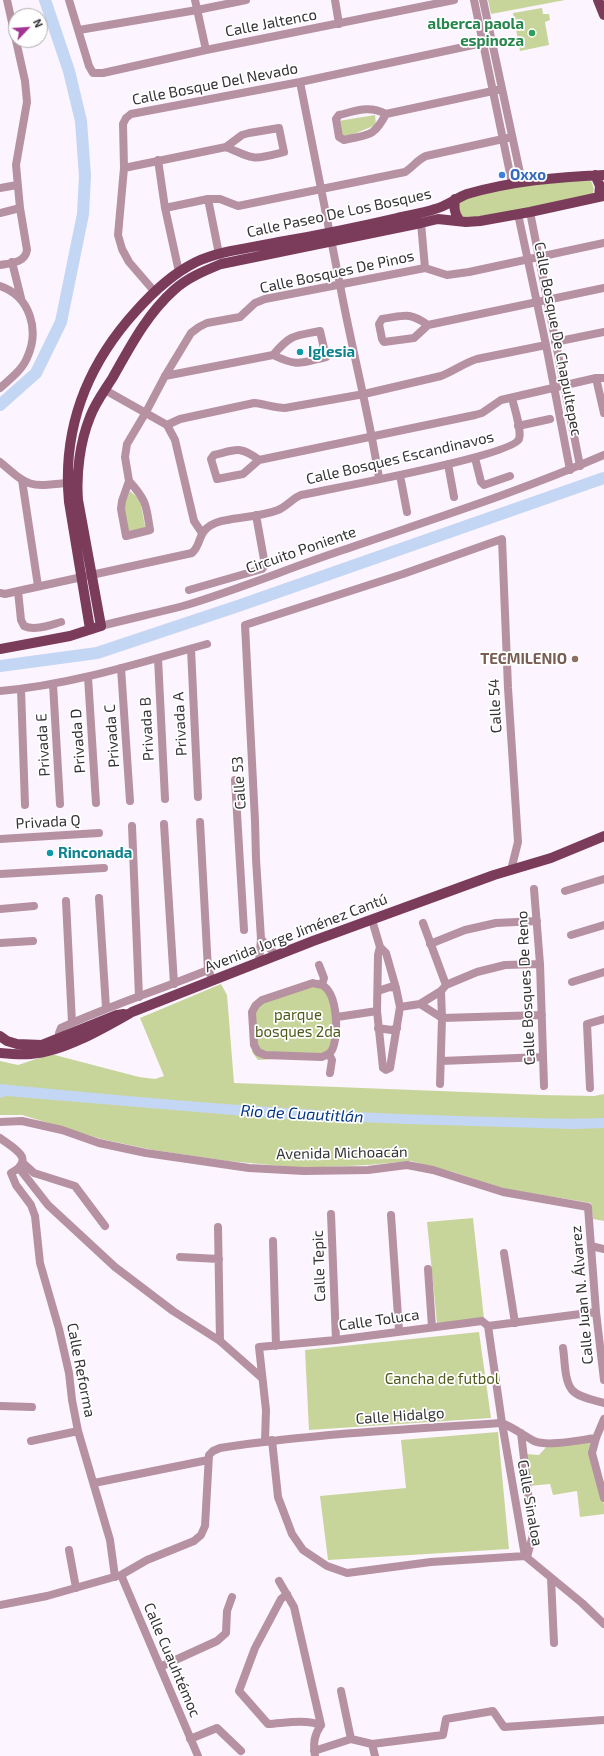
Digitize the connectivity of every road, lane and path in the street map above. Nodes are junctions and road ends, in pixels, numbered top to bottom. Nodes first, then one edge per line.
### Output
1 (6, 0) edge
2 (69, 0) edge
3 (195, 0) edge
4 (246, 0) edge
5 (335, 0) edge
6 (454, 0) edge
7 (474, 0) edge
8 (483, 0) edge
9 (598, 0) edge
10 (197, 10) junction
11 (604, 15) edge
12 (339, 24) junction
13 (79, 30) junction
14 (492, 40) junction
15 (482, 42) junction
16 (206, 50) junction
17 (300, 82) junction
18 (502, 89) junction
19 (492, 91) junction
20 (386, 114) junction
21 (512, 137) junction
22 (502, 139) junction
23 (226, 147) junction
24 (158, 160) junction
25 (124, 168) junction
26 (600, 175) edge
27 (517, 182) junction
28 (17, 184) junction
29 (0, 188) edge
30 (321, 190) junction
31 (602, 197) edge
32 (208, 199) junction
33 (455, 199) junction
34 (20, 208) junction
35 (165, 208) junction
36 (0, 212) edge
37 (530, 212) junction
38 (518, 214) junction
39 (459, 220) junction
40 (420, 223) junction
41 (332, 237) junction
42 (604, 243) edge
43 (538, 257) junction
44 (220, 259) junction
45 (527, 259) junction
46 (12, 262) junction
47 (0, 265) edge
48 (425, 268) junction
49 (179, 272) junction
50 (340, 285) junction
51 (0, 286) edge
52 (604, 288) edge
53 (154, 291) junction
54 (21, 298) junction
55 (547, 300) junction
56 (536, 302) junction
57 (133, 315) junction
58 (144, 324) junction
59 (428, 324) junction
60 (604, 332) edge
61 (555, 342) junction
62 (546, 345) junction
63 (273, 355) junction
64 (164, 376) junction
65 (600, 378) edge
66 (564, 385) junction
67 (0, 388) edge
68 (554, 388) junction
69 (105, 390) junction
70 (364, 394) junction
71 (512, 398) junction
72 (146, 412) junction
73 (76, 413) junction
74 (604, 413) edge
75 (90, 416) junction
76 (550, 419) dead end
77 (167, 425) junction
78 (518, 426) junction
79 (373, 436) junction
80 (604, 455) edge
81 (475, 458) junction
82 (259, 460) junction
83 (0, 462) edge
84 (448, 464) junction
85 (580, 466) junction
86 (570, 470) junction
87 (400, 475) junction
88 (510, 476) dead end
89 (379, 478) junction
90 (22, 480) junction
91 (129, 481) junction
92 (67, 483) junction
93 (454, 497) dead end
94 (407, 512) dead end
95 (256, 515) junction
96 (202, 533) junction
97 (502, 538) joint
98 (85, 576) junction
99 (38, 586) junction
100 (189, 590) dead end
101 (18, 591) junction
102 (0, 593) edge
103 (61, 622) dead end
104 (100, 626) junction
105 (90, 629) junction
106 (207, 644) dead end
107 (0, 649) edge
108 (191, 649) junction
109 (158, 658) junction
110 (121, 668) junction
111 (88, 677) junction
112 (53, 684) junction
113 (21, 689) junction
114 (0, 691) edge
115 (235, 780) dead end
116 (198, 797) dead end
117 (165, 799) dead end
118 (130, 801) dead end
119 (96, 803) dead end
120 (60, 804) dead end
121 (25, 806) dead end
122 (200, 822) dead end
123 (164, 824) dead end
124 (132, 826) dead end
125 (99, 834) dead end
126 (604, 836) edge
127 (0, 839) edge
128 (256, 859) junction
129 (240, 860) junction
130 (104, 868) dead end
131 (511, 870) junction
132 (0, 874) edge
133 (604, 879) edge
134 (534, 889) dead end
135 (565, 891) dead end
136 (98, 898) dead end
137 (66, 901) dead end
138 (34, 906) dead end
139 (0, 908) edge
140 (372, 920) junction
141 (537, 921) junction
142 (423, 923) dead end
143 (604, 925) edge
144 (244, 930) dead end
145 (571, 935) dead end
146 (261, 939) junction
147 (33, 941) dead end
148 (0, 943) edge
149 (430, 944) junction
150 (380, 947) junction
151 (276, 955) junction
152 (259, 962) junction
153 (540, 964) junction
154 (319, 965) dead end
155 (208, 970) junction
156 (604, 972) edge
157 (212, 980) junction
158 (572, 982) dead end
159 (174, 984) junction
160 (322, 985) junction
161 (396, 988) junction
162 (443, 988) junction
163 (378, 991) junction
164 (140, 997) junction
165 (420, 1004) junction
166 (400, 1007) junction
167 (106, 1008) junction
168 (376, 1011) junction
169 (131, 1013) junction
170 (542, 1015) junction
171 (336, 1017) junction
172 (442, 1018) junction
173 (604, 1019) edge
174 (72, 1023) junction
175 (378, 1028) junction
176 (397, 1028) junction
177 (0, 1036) edge
178 (61, 1038) junction
179 (0, 1053) edge
180 (329, 1054) junction
181 (543, 1057) junction
182 (441, 1061) junction
183 (330, 1073) dead end
184 (440, 1084) dead end
185 (544, 1086) dead end
186 (590, 1088) dead end
187 (0, 1122) edge
188 (0, 1138) edge
189 (21, 1166) junction
190 (588, 1207) joint
191 (331, 1214) dead end
192 (391, 1215) dead end
193 (104, 1226) dead end
194 (218, 1227) dead end
195 (273, 1241) dead end
196 (591, 1246) junction
197 (604, 1249) edge
198 (504, 1253) dead end
199 (180, 1257) dead end
200 (220, 1259) junction
201 (428, 1270) dead end
202 (596, 1312) junction
203 (515, 1323) junction
204 (488, 1326) junction
205 (432, 1327) junction
206 (399, 1331) junction
207 (336, 1340) junction
208 (220, 1341) junction
209 (276, 1346) junction
210 (563, 1348) dead end
211 (262, 1378) junction
212 (604, 1380) edge
213 (604, 1403) edge
214 (0, 1406) edge
215 (32, 1407) dead end
216 (604, 1419) edge
217 (502, 1423) junction
218 (78, 1431) junction
219 (522, 1433) junction
220 (596, 1438) junction
221 (31, 1441) dead end
222 (269, 1441) junction
223 (208, 1460) junction
224 (94, 1483) junction
225 (604, 1498) edge
226 (69, 1550) dead end
227 (526, 1557) junction
228 (118, 1576) junction
229 (551, 1578) junction
230 (279, 1581) dead end
231 (76, 1588) junction
232 (287, 1594) junction
233 (232, 1597) dead end
234 (0, 1605) edge
235 (604, 1624) edge
236 (554, 1643) dead end
237 (160, 1668) junction
238 (341, 1691) dead end
239 (604, 1720) edge
240 (322, 1725) junction
241 (190, 1738) junction
242 (351, 1739) junction
243 (372, 1744) junction
244 (241, 1751) dead end
245 (315, 1753) edge
246 (198, 1756) edge
247 (375, 1756) edge

1 - 28 street
2 - 13 street
3 - 10 street
4 - 10 street
5 - 12 street
6 - 12 street, Calle Jaltenco
7 - 15 street
8 - 14 street
9 - 11 main road
10 - 13 street
10 - 16 street
12 - 16 street, Calle Jaltenco
13 - 16 street, Calle Jaltenco
14 - 15 street, Calle Bosque Del Nevado
14 - 18 street
15 - 17 street, Calle Bosque Del Nevado
15 - 19 street
17 - 25 street, Calle Bosque Del Nevado
17 - 30 street
18 - 19 street
18 - 21 street
19 - 20 street
19 - 22 street
20 - 20 street
21 - 22 street
21 - 27 street
22 - 27 street
22 - 30 street
23 - 23 street
23 - 24 street
24 - 25 street
24 - 35 street
25 - 53 street, Calle Bosque Del Nevado
26 - 27 main road, Calle Paseo De Los Bosques
26 - 31 main road
27 - 33 main road, Calle Paseo De Los Bosques
28 - 29 street
28 - 34 street
30 - 32 street
30 - 41 street
31 - 37 main road, Calle Paseo De Los Bosques
32 - 35 street
32 - 44 street
33 - 39 main road
33 - 41 main road, Calle Paseo De Los Bosques
34 - 36 street
34 - 46 street
35 - 49 street
37 - 38 main road, Calle Paseo De Los Bosques
37 - 43 street, Calle Bosque De Chapultepec
38 - 39 main road, Calle Paseo De Los Bosques
38 - 45 street, Calle Bosque De Chapultepec
39 - 40 main road, Calle Paseo De Los Bosques
40 - 41 main road, Calle Paseo De Los Bosques
40 - 48 street
41 - 44 main road, Calle Paseo De Los Bosques
41 - 50 street
42 - 43 street, Calle Bosques De Pinos
43 - 45 street, Calle Bosques De Pinos
43 - 55 street, Calle Bosque De Chapultepec
44 - 49 main road
44 - 58 main road
45 - 48 street, Calle Bosques De Pinos
45 - 56 street, Calle Bosque De Chapultepec
46 - 47 street
46 - 54 street
48 - 50 street, Calle Bosques De Pinos
49 - 53 main road
50 - 64 street, Calle Bosques De Pinos
50 - 70 street
51 - 54 street
52 - 55 street
53 - 57 main road
54 - 67 street
55 - 56 street
55 - 61 street, Calle Bosque De Chapultepec
56 - 59 street
56 - 62 street, Calle Bosque De Chapultepec
57 - 58 main road
57 - 73 main road
58 - 69 main road
59 - 59 street
60 - 61 street
61 - 66 street, Calle Bosque De Chapultepec
62 - 68 street, Calle Bosque De Chapultepec
62 - 70 street
63 - 63 street
63 - 64 street
64 - 72 street
65 - 66 street
65 - 74 street
66 - 68 street
66 - 85 street, Calle Bosque De Chapultepec
68 - 71 street
68 - 86 street, Calle Bosque De Chapultepec
69 - 72 street
69 - 75 main road
70 - 77 street
70 - 79 street
71 - 78 street
71 - 79 street
72 - 77 street
72 - 91 street
73 - 75 main road
73 - 92 main road
75 - 98 main road
76 - 78 street
77 - 96 street
78 - 81 street, Calle Bosques Escandinavos
79 - 82 street
79 - 89 street
80 - 85 street, Circuito Poniente
81 - 84 street, Calle Bosques Escandinavos
81 - 88 street
82 - 82 street
83 - 90 street
84 - 87 street, Calle Bosques Escandinavos
84 - 93 street
85 - 86 street, Circuito Poniente
86 - 104 street, Circuito Poniente
87 - 89 street, Calle Bosques Escandinavos
87 - 94 street
89 - 95 street, Calle Bosques Escandinavos
90 - 92 street
90 - 99 street
91 - 91 street
92 - 98 main road
95 - 96 street, Calle Bosques Escandinavos
95 - 100 street
96 - 98 street
97 - 128 street, Calle 53
97 - 131 street, Calle 54
98 - 99 street
98 - 104 main road
98 - 105 main road
99 - 101 street
101 - 102 street
101 - 103 street
104 - 105 main road, Circuito Poniente
105 - 107 main road, Circuito Poniente
106 - 108 street
108 - 109 street
108 - 116 street, Privada A
109 - 110 street
109 - 117 street, Privada B
110 - 111 street
110 - 118 street, Privada C
111 - 112 street
111 - 119 street, Privada D
112 - 113 street
112 - 120 street, Privada E
113 - 114 street
113 - 121 street
115 - 129 street
122 - 155 street
123 - 159 street
124 - 164 street
125 - 127 street, Privada Q
126 - 131 main road, Avenida Jorge Jiménez Cantú
128 - 129 street
128 - 146 street, Calle 53
129 - 144 street
130 - 132 street
131 - 140 main road, Avenida Jorge Jiménez Cantú
133 - 135 street
134 - 141 street, Calle Bosques De Reno
136 - 167 street
137 - 174 street
138 - 139 street
140 - 150 street
140 - 151 main road, Avenida Jorge Jiménez Cantú
141 - 149 street
141 - 153 street, Calle Bosques De Reno
142 - 149 street
143 - 145 street
146 - 151 street
146 - 152 street, Calle 53
147 - 148 street
149 - 162 street
150 - 161 street
150 - 163 street
151 - 152 main road, Avenida Jorge Jiménez Cantú
152 - 157 main road, Avenida Jorge Jiménez Cantú
153 - 162 street
153 - 170 street, Calle Bosques De Reno
154 - 160 street
155 - 157 street
155 - 159 street
156 - 158 street
157 - 169 main road, Avenida Jorge Jiménez Cantú
159 - 164 street
160 - 171 street
160 - 180 street
161 - 163 street
161 - 166 street
162 - 165 street
162 - 172 street
163 - 168 street
164 - 167 street
165 - 166 street
165 - 172 street
166 - 176 street
167 - 174 street
168 - 171 street
168 - 175 street
169 - 178 main road
169 - 179 main road, Avenida Jorge Jiménez Cantú
170 - 172 street
170 - 181 street, Calle Bosques De Reno
171 - 180 street
172 - 182 street
173 - 186 street
174 - 178 street
175 - 176 street
175 - 176 street
177 - 178 main road
180 - 183 street
181 - 182 street
181 - 185 street, Calle Bosques De Reno
182 - 184 street
187 - 190 street, Avenida Michoacán
188 - 189 street
189 - 193 street
189 - 208 street
189 - 218 street, Calle Reforma
190 - 196 street, Calle Juan N. Álvarez
191 - 207 street, Calle Tepic
192 - 206 street
194 - 200 street
195 - 209 street
196 - 197 street
196 - 202 street, Calle Juan N. Álvarez
198 - 203 street
199 - 200 street
200 - 208 street
201 - 205 street
202 - 203 street, Calle Toluca
202 - 212 street, Calle Juan N. Álvarez
203 - 204 street, Calle Toluca
204 - 205 street, Calle Toluca
204 - 217 street, Calle Sinaloa
205 - 206 street, Calle Toluca
206 - 207 street, Calle Toluca
207 - 209 street, Calle Toluca
208 - 211 street
209 - 211 street, Calle Toluca
210 - 213 street
211 - 222 street, Calle Toluca
214 - 215 street
216 - 220 street
217 - 219 street
217 - 222 street, Calle Hidalgo
217 - 227 street, Calle Sinaloa
218 - 221 street
218 - 224 street, Calle Reforma
219 - 220 street
219 - 227 street
220 - 225 street
222 - 223 street, Calle Hidalgo
222 - 227 street, Calle Toluca
223 - 224 street
223 - 228 street
224 - 228 street, Calle Reforma
226 - 231 street
227 - 229 street, Calle Sinaloa
228 - 231 street
228 - 237 street, Calle Cuauhtémoc
229 - 235 street, Calle Sinaloa
229 - 236 street
230 - 232 street
231 - 234 street
232 - 240 street
232 - 240 street
233 - 237 street
237 - 241 street, Calle Cuauhtémoc
238 - 242 street
239 - 243 street
240 - 245 street
241 - 244 street
241 - 246 street, Calle Cuauhtémoc
242 - 243 street
242 - 245 street
243 - 247 street

